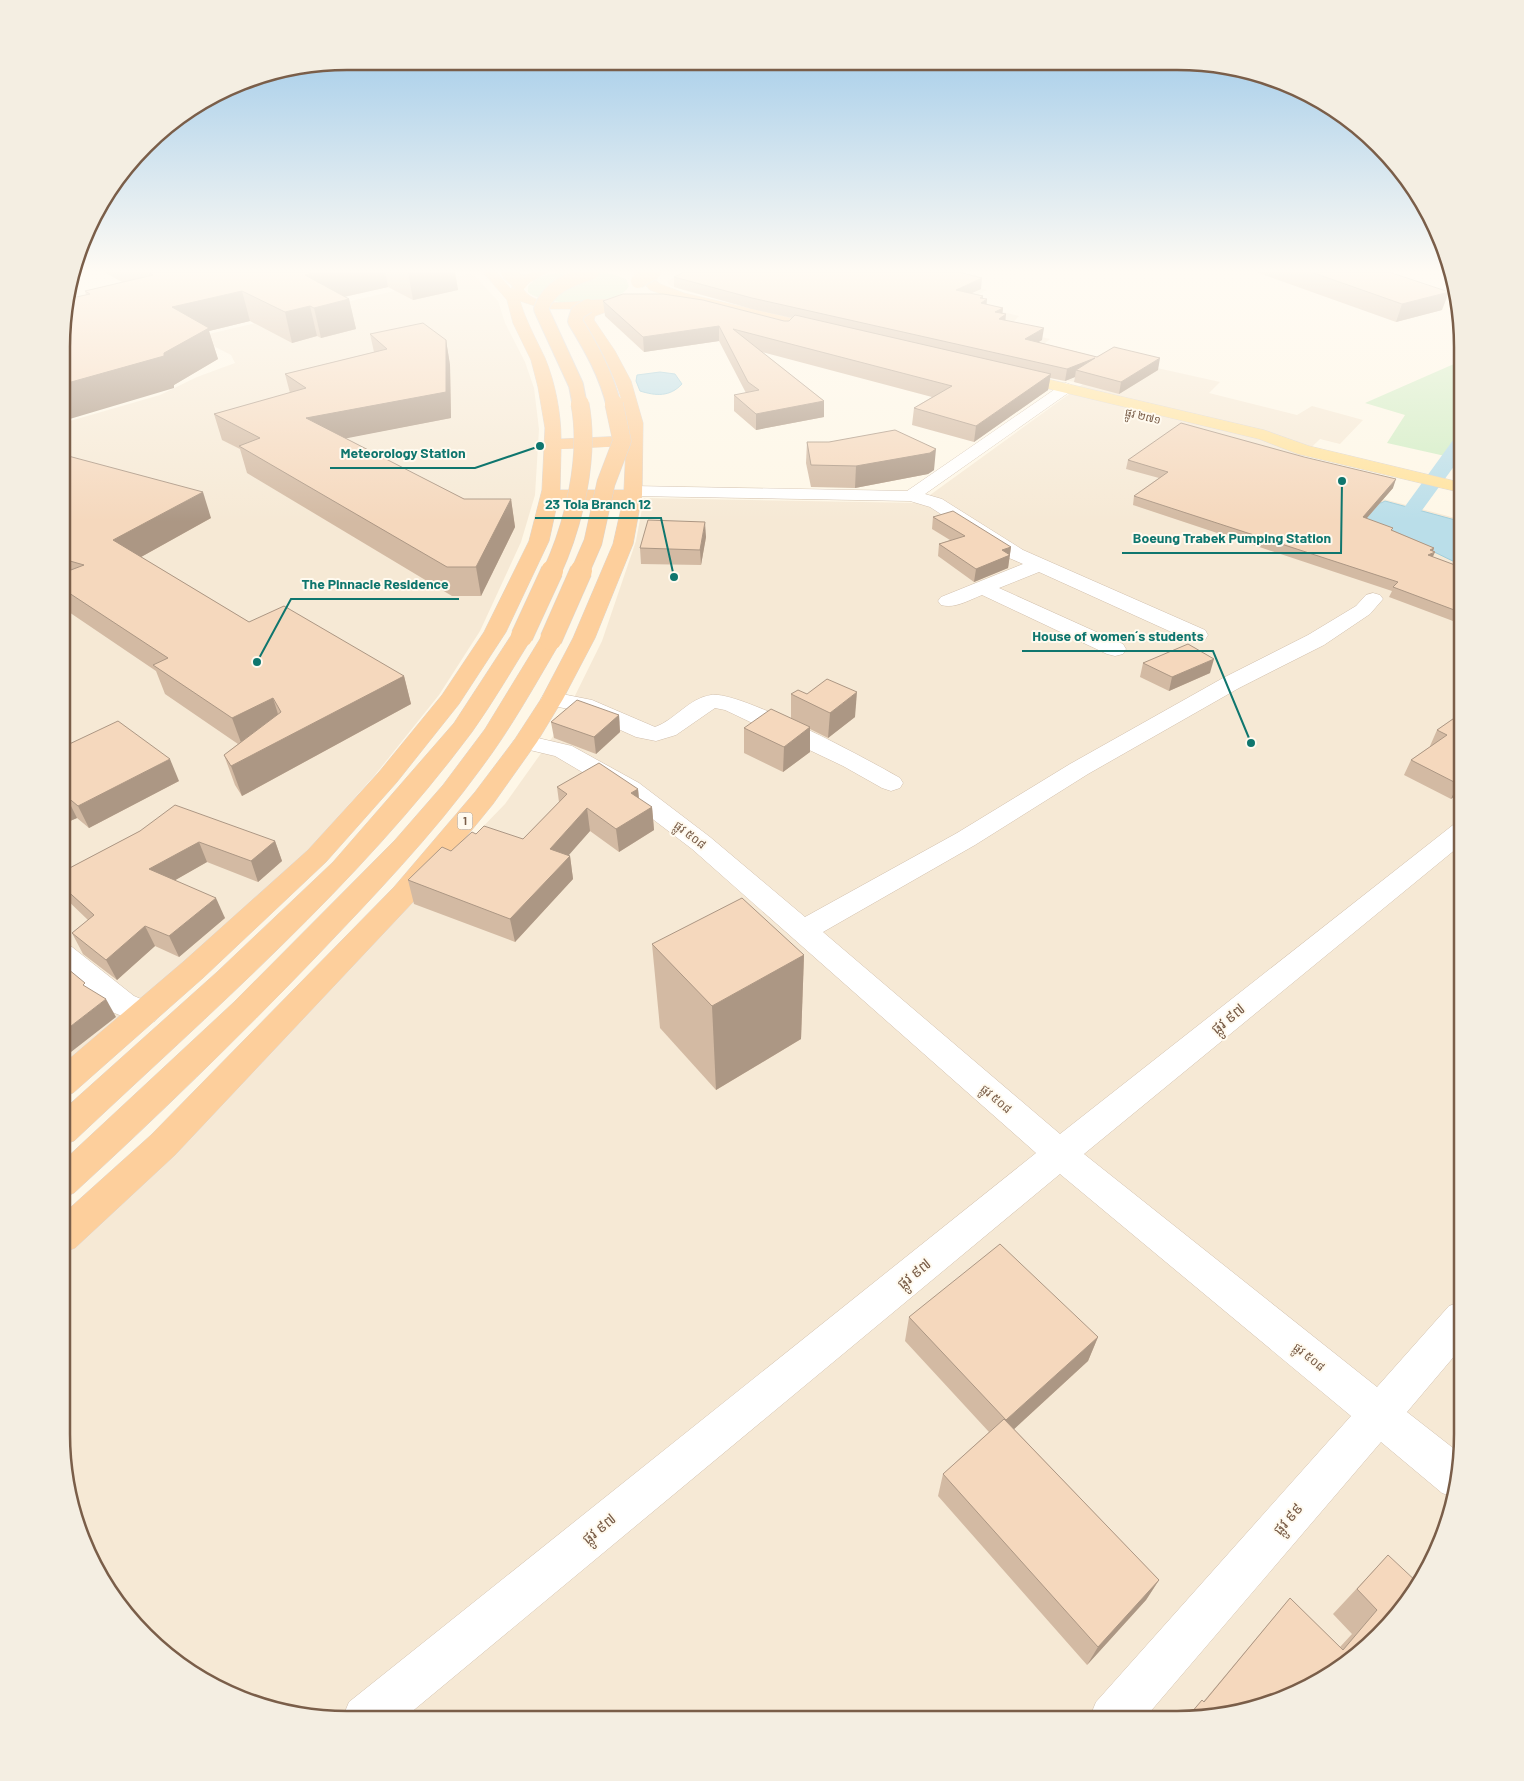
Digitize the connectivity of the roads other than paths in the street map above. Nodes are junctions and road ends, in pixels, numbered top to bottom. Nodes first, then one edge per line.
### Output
1 (536, 355) edge
2 (547, 355) edge
3 (563, 355) edge
4 (581, 355) edge
5 (596, 355) edge
6 (610, 355) edge
7 (1000, 377) edge
8 (1061, 391) junction
9 (599, 408) dead end
10 (603, 424) dead end
11 (634, 441) junction
12 (553, 444) junction
13 (579, 483) junction
14 (606, 483) junction
15 (1454, 486) edge
16 (633, 493) junction
17 (550, 495) junction
18 (911, 496) junction
19 (1038, 565) junction
20 (984, 588) junction
21 (1373, 599) dead end
22 (948, 601) dead end
23 (1197, 635) dead end
24 (1116, 649) dead end
25 (552, 699) junction
26 (525, 742) junction
27 (891, 784) dead end
28 (1454, 837) edge
29 (803, 932) junction
30 (70, 961) edge
31 (144, 1012) junction
32 (70, 1077) edge
33 (70, 1123) edge
34 (1060, 1154) junction
35 (70, 1176) edge
36 (70, 1230) edge
37 (1454, 1328) edge
38 (1379, 1414) junction
39 (1451, 1473) edge
40 (376, 1711) edge
41 (1120, 1711) edge

1 - 12 highway
2 - 13 highway
3 - 13 highway, bridge
4 - 9 highway
5 - 14 highway, bridge
6 - 11 highway, 1
7 - 8 main road, ផ្លូវ ២៧១
8 - 15 main road, ផ្លូវ ២៧១
8 - 18 street
10 - 14 highway
11 - 12 highway
11 - 16 highway, 1
12 - 17 highway
13 - 33 highway, bridge
14 - 35 highway, bridge
16 - 17 highway
16 - 18 street
16 - 25 highway, 1
17 - 31 highway
18 - 19 street
19 - 20 street
19 - 23 street
20 - 22 street
20 - 24 street
21 - 29 street
25 - 26 highway, 1
25 - 27 street
26 - 29 street, ផ្លូវ ៥០៨
26 - 36 highway, 1
28 - 34 street, ផ្លូវ ៩៧
29 - 34 street, ផ្លូវ ៥០៨
30 - 31 street
31 - 32 highway
34 - 38 street, ផ្លូវ ៥០៨
34 - 40 street, ផ្លូវ ៩៧
37 - 38 street, ផ្លូវ ៩៩
38 - 39 street, ផ្លូវ ៥០៨
38 - 41 street, ផ្លូវ ៩៩

